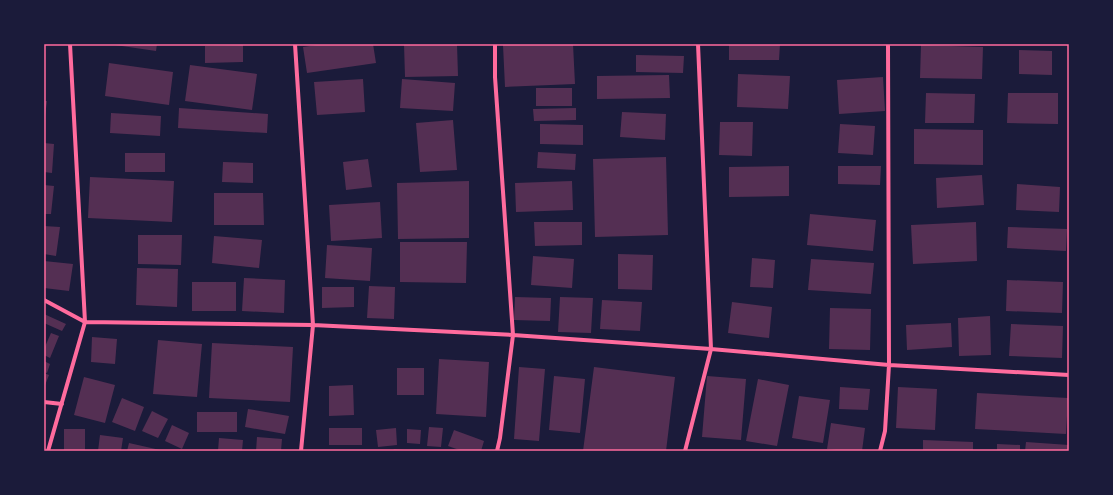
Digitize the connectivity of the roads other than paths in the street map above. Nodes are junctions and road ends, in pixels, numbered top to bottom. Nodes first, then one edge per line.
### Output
1 (70, 44) edge
2 (295, 44) edge
3 (495, 44) edge
4 (698, 44) edge
5 (888, 44) edge
6 (44, 300) edge
7 (85, 322) junction
8 (313, 325) junction
9 (513, 336) junction
10 (710, 349) junction
11 (889, 365) junction
12 (1069, 375) edge
13 (44, 402) edge
14 (62, 404) junction
15 (48, 451) edge
16 (301, 451) edge
17 (497, 451) edge
18 (685, 451) edge
19 (880, 451) edge

1 - 7 street
2 - 8 street
3 - 9 street
4 - 10 street
5 - 11 street
6 - 7 street
7 - 8 street
7 - 14 street
8 - 9 street
8 - 16 street
9 - 10 street
9 - 17 street
10 - 11 street
10 - 18 street
11 - 12 street
11 - 19 street
13 - 14 street
14 - 15 street

